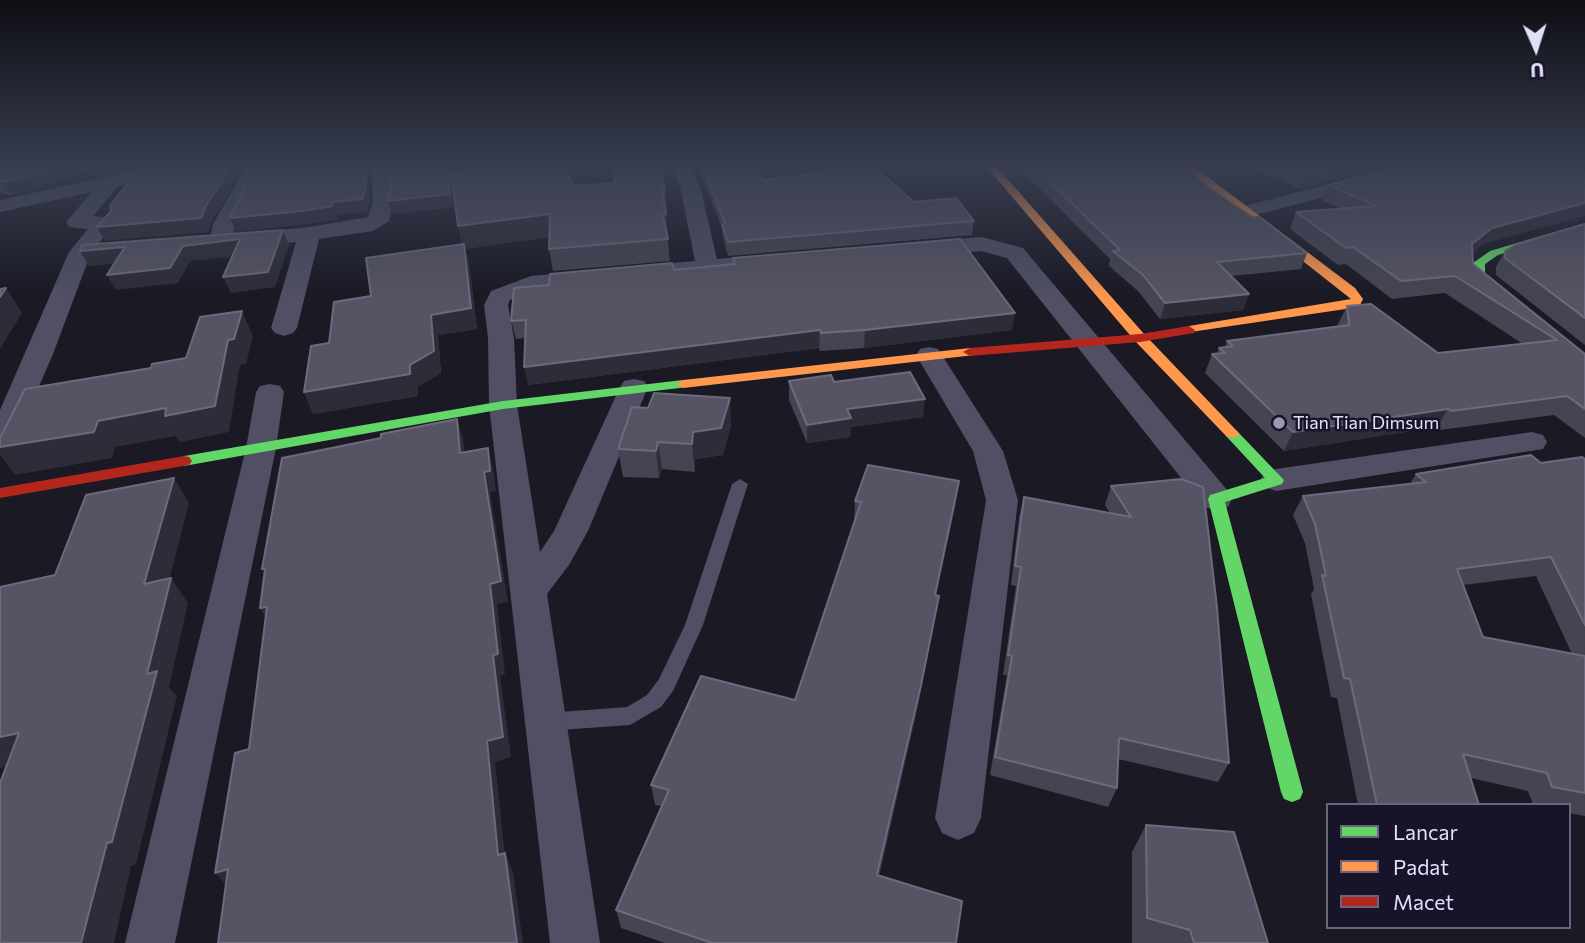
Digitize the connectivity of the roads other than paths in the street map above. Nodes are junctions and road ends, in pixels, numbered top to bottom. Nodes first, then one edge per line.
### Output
1 (88, 209) edge
2 (232, 209) edge
3 (382, 209) edge
4 (695, 209) edge
5 (1027, 209) edge
6 (1245, 209) edge
7 (1256, 209) edge
8 (1248, 211) junction
9 (1585, 226) edge
10 (309, 234) junction
11 (224, 241) junction
12 (197, 242) edge
13 (132, 248) edge
14 (898, 251) edge
15 (80, 252) junction
16 (803, 258) edge
17 (708, 267) junction
18 (284, 328) dead end
19 (1140, 338) junction
20 (1572, 342) edge
21 (1089, 344) junction
22 (929, 355) junction
23 (1585, 363) edge
24 (634, 387) junction
25 (270, 392) dead end
26 (503, 405) junction
27 (0, 442) edge
28 (1532, 442) dead end
29 (261, 448) junction
30 (1276, 480) junction
31 (740, 484) dead end
32 (0, 493) edge
33 (1216, 499) junction
34 (528, 590) junction
35 (546, 722) junction
36 (1292, 792) dead end
37 (958, 818) dead end
38 (150, 943) edge
39 (575, 943) edge

1 - 15 street
2 - 11 street
3 - 10 street
4 - 17 street
5 - 19 street
6 - 8 street
7 - 8 street
8 - 19 street
9 - 20 street
10 - 11 street
10 - 18 street
11 - 12 street
13 - 15 street
14 - 21 street
15 - 27 street
16 - 17 street
17 - 26 street
19 - 21 street
19 - 30 street
20 - 23 street
21 - 22 street
21 - 33 street
22 - 24 street
22 - 37 street
24 - 26 street
24 - 34 street
25 - 29 street
26 - 29 street
26 - 34 street
28 - 30 street
29 - 32 street
29 - 38 street
30 - 33 street
31 - 35 lane
33 - 36 street
34 - 35 street
35 - 39 street

